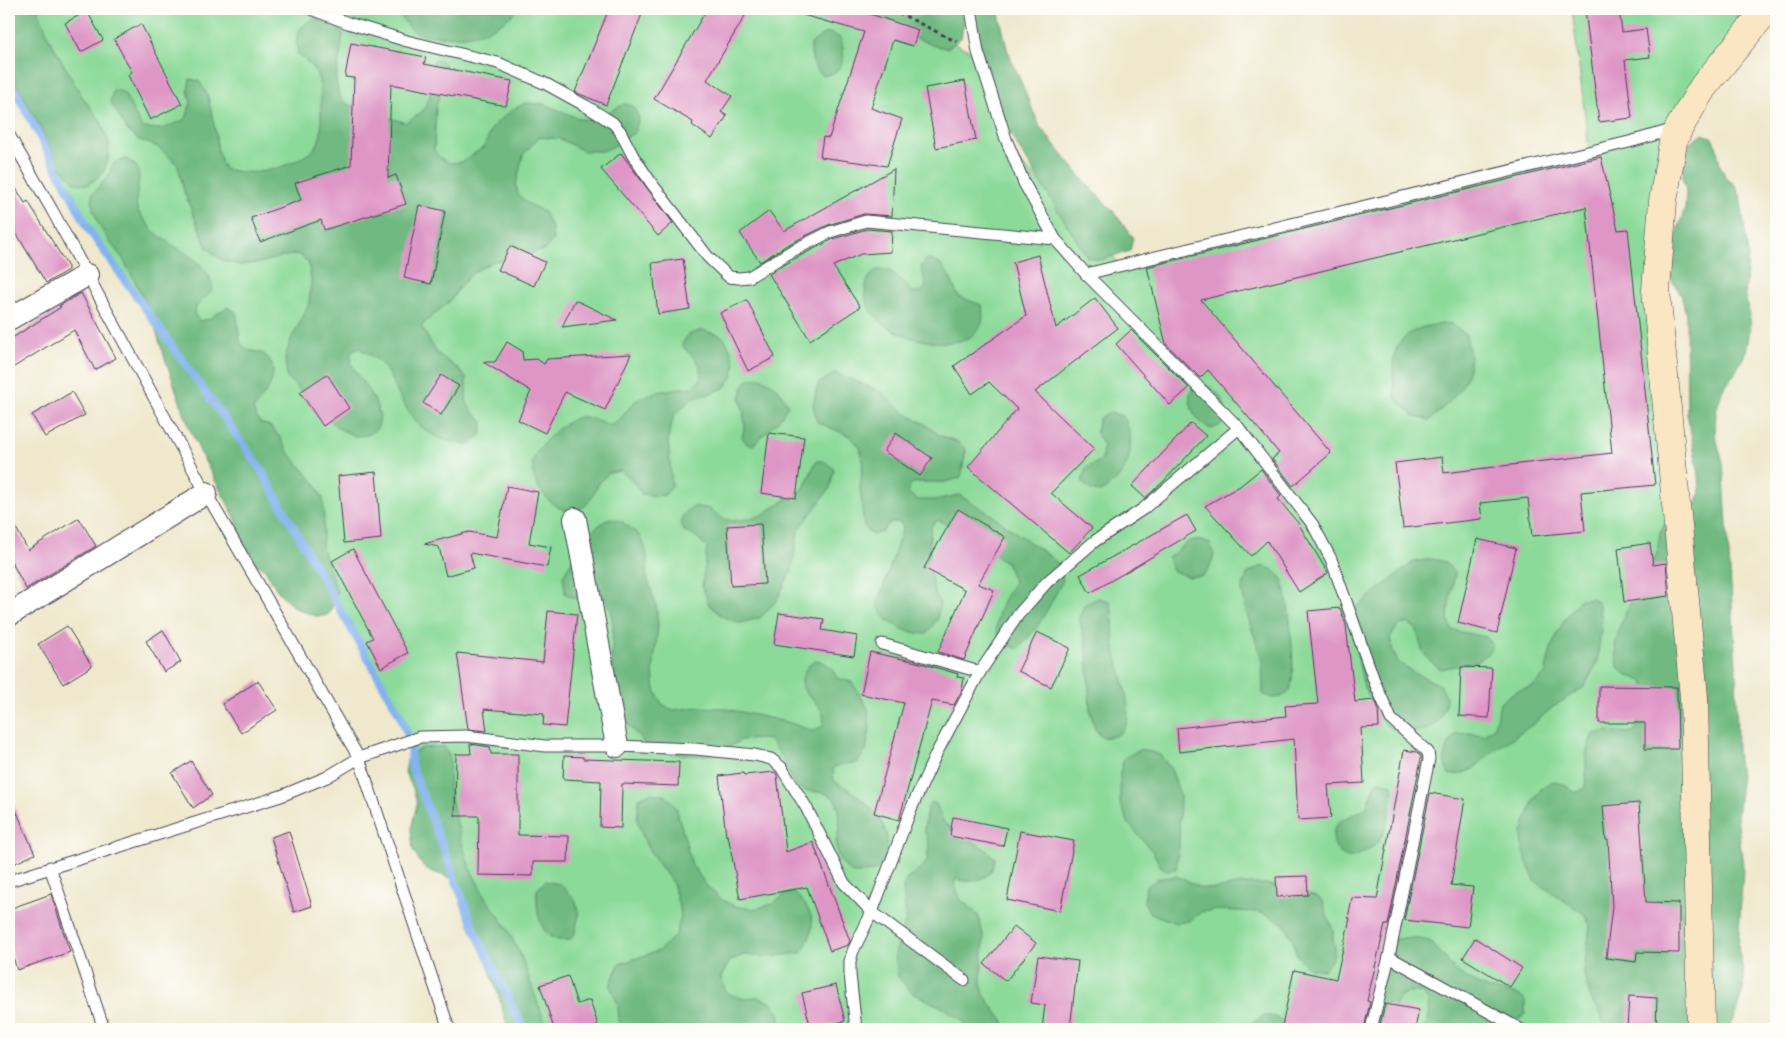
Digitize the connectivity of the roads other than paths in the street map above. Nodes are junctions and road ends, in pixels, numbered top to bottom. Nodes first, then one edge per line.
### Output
1 (311, 9) edge
2 (971, 9) edge
3 (1767, 9) edge
4 (1679, 128) junction
5 (9, 136) edge
6 (1055, 239) junction
7 (1086, 274) junction
8 (87, 275) junction
9 (9, 319) edge
10 (1239, 428) junction
11 (206, 493) junction
12 (575, 519) dead end
13 (9, 615) edge
14 (882, 644) dead end
15 (980, 672) junction
16 (617, 746) junction
17 (359, 758) junction
18 (50, 867) junction
19 (9, 881) edge
20 (872, 912) junction
21 (1389, 957) junction
22 (964, 980) dead end
23 (104, 1029) edge
24 (449, 1029) edge
25 (856, 1029) edge
26 (1370, 1029) edge
27 (1520, 1029) edge
28 (1701, 1029) edge

1 - 6 lane
2 - 6 lane
3 - 4 main road
4 - 7 lane
4 - 28 main road
5 - 8 lane
6 - 7 lane
7 - 10 lane
8 - 9 street
8 - 11 lane
10 - 15 lane
10 - 21 lane
11 - 13 street
11 - 17 lane
12 - 16 street
14 - 15 lane
15 - 20 lane
16 - 17 lane
16 - 20 lane
17 - 18 lane
17 - 24 lane
18 - 19 lane
18 - 23 lane
20 - 22 lane
20 - 25 lane
21 - 26 lane
21 - 27 lane

